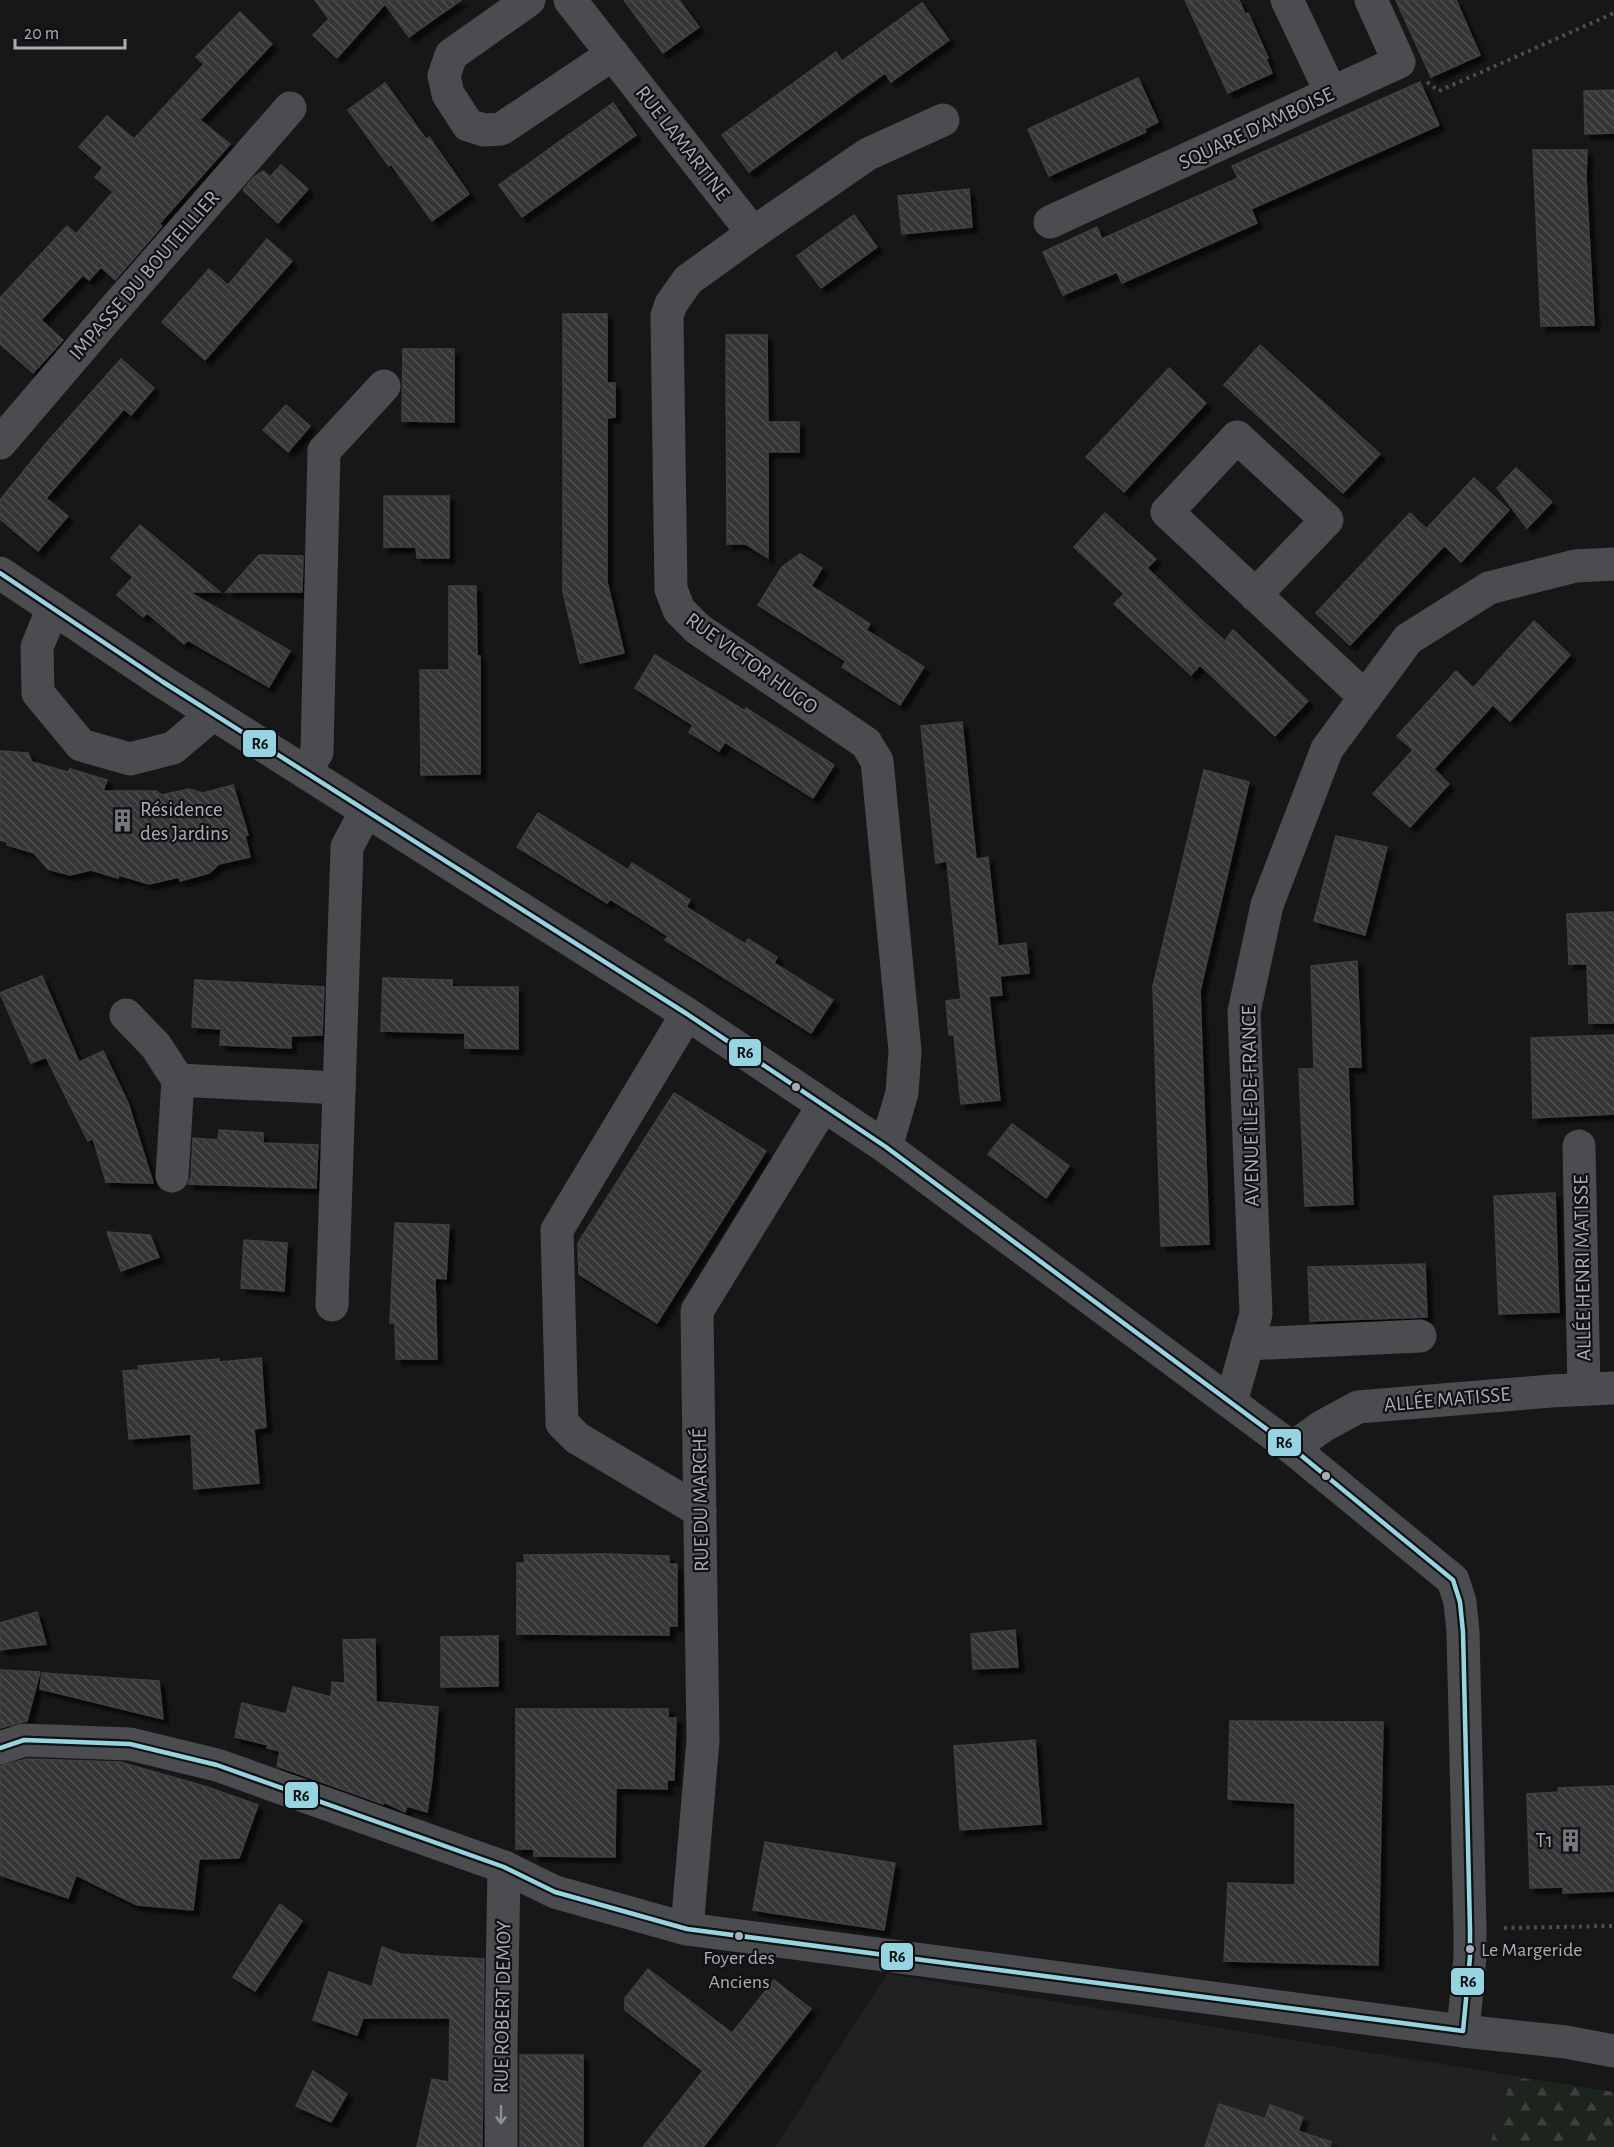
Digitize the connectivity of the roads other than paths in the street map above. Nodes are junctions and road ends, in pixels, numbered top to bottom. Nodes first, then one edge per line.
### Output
1 (529, 0) edge
2 (570, 0) edge
3 (1287, 0) edge
4 (1371, 0) edge
5 (613, 54) junction
6 (1333, 92) junction
7 (290, 108) dead end
8 (943, 120) dead end
9 (1050, 222) dead end
10 (753, 233) junction
11 (384, 386) dead end
12 (0, 443) edge
13 (1614, 564) edge
14 (0, 573) edge
15 (1255, 595) junction
16 (52, 608) junction
17 (1365, 697) junction
18 (213, 714) junction
19 (305, 772) junction
20 (366, 811) junction
21 (687, 1014) junction
22 (126, 1015) dead end
23 (178, 1080) junction
24 (339, 1088) junction
25 (823, 1106) junction
26 (1579, 1146) dead end
27 (886, 1147) junction
28 (172, 1176) dead end
29 (332, 1305) dead end
30 (1420, 1336) dead end
31 (1247, 1344) junction
32 (1599, 1389) edge
33 (1231, 1402) junction
34 (1292, 1448) junction
35 (700, 1511) junction
36 (0, 1748) edge
37 (504, 1867) junction
38 (687, 1929) junction
39 (1462, 2031) junction
40 (1614, 2051) edge
41 (501, 2147) edge

1 - 5 street
2 - 5 street, RUE LAMARTINE
3 - 6 street
4 - 6 street, SQUARE D'AMBOISE
5 - 10 street, RUE LAMARTINE
6 - 9 street, SQUARE D'AMBOISE
7 - 12 street, IMPASSE DU BOUTEILLIER
8 - 10 street, RUE VICTOR HUGO
10 - 27 street, RUE VICTOR HUGO
11 - 19 street
13 - 17 street, AVENUE ÎLE-DE-FRANCE
14 - 16 street
15 - 15 street
15 - 17 street
16 - 18 street
16 - 18 street
17 - 31 street, AVENUE ÎLE-DE-FRANCE
18 - 19 street
19 - 20 street
20 - 21 street
20 - 24 street
21 - 25 street
21 - 35 street
22 - 23 street
23 - 24 street
23 - 28 street
24 - 29 street
25 - 27 street
25 - 35 street, RUE DU MARCHÉ
26 - 32 street, ALLÉE HENRI MATISSE
27 - 33 street
30 - 31 street
31 - 33 street, AVENUE ÎLE-DE-FRANCE
32 - 34 street, ALLÉE MATISSE
33 - 34 street
34 - 39 street
35 - 38 street, RUE DU MARCHÉ
36 - 37 street
37 - 38 street
37 -> 41 street, RUE ROBERT DEMOY
38 - 39 street
39 - 40 street

